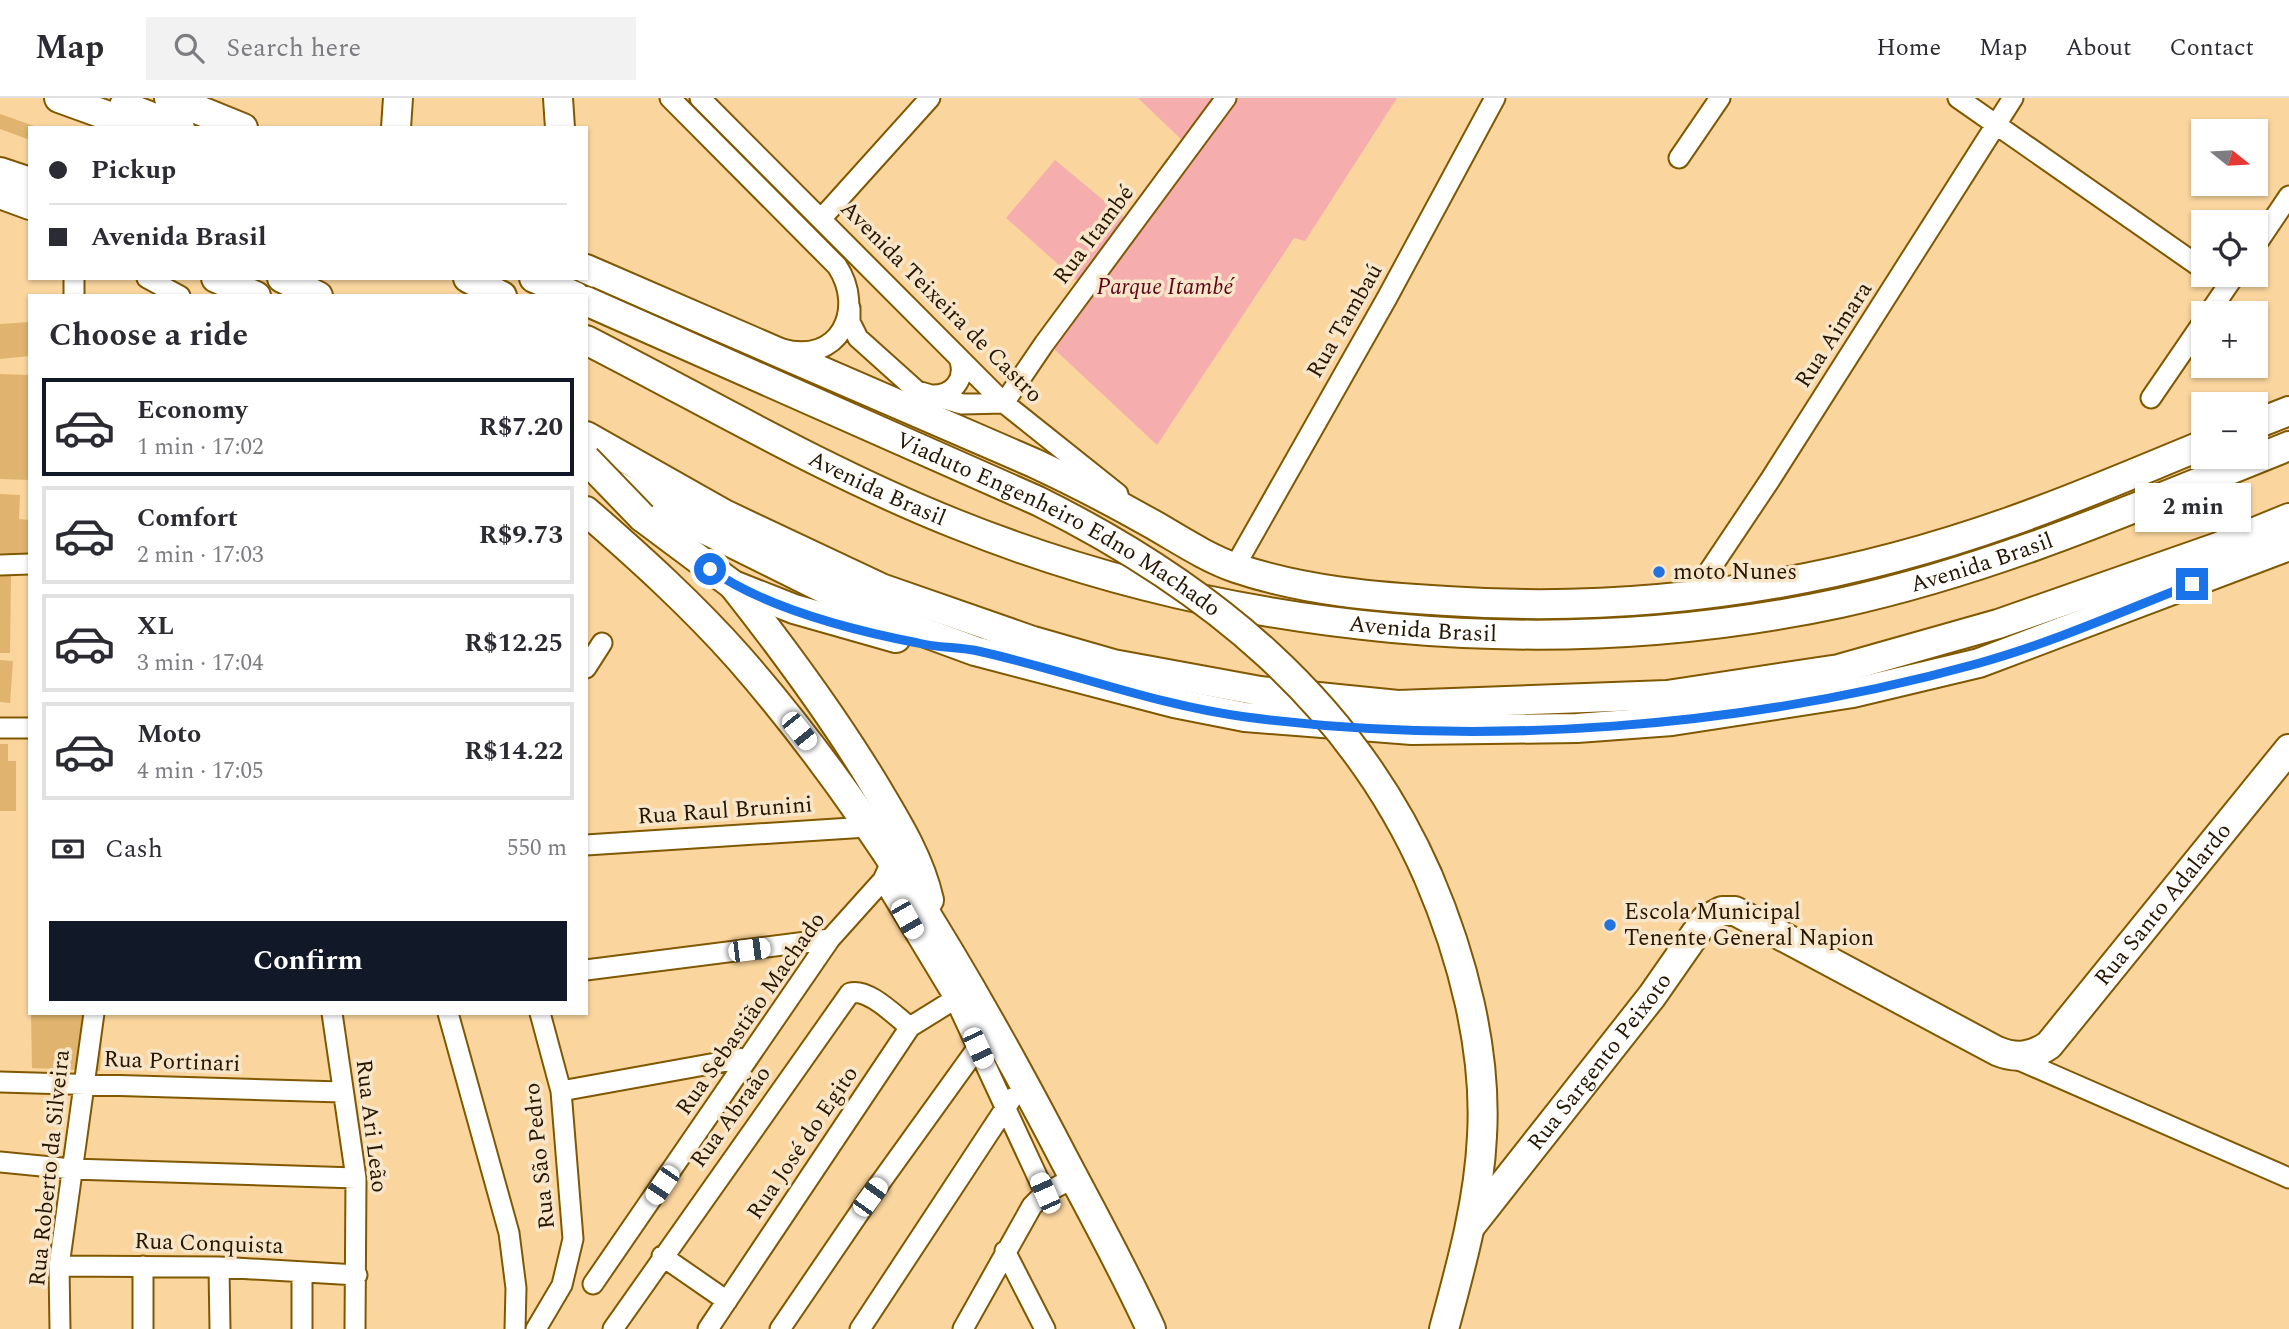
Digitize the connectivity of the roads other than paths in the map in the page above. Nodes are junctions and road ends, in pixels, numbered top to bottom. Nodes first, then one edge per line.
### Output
1 (59, 98) edge
2 (101, 98) edge
3 (163, 98) edge
4 (169, 98) edge
5 (398, 98) edge
6 (558, 98) edge
7 (670, 98) edge
8 (700, 98) edge
9 (930, 98) edge
10 (1226, 98) edge
11 (1496, 98) edge
12 (1720, 98) edge
13 (1958, 98) edge
14 (2013, 98) edge
15 (1997, 123) junction
16 (136, 126) edge
17 (175, 126) edge
18 (205, 126) edge
19 (238, 126) edge
20 (396, 126) edge
21 (560, 126) edge
22 (1679, 158) dead end
23 (0, 172) edge
24 (28, 182) edge
25 (0, 194) edge
26 (2289, 197) edge
27 (28, 204) edge
28 (821, 219) junction
29 (2268, 228) edge
30 (2191, 260) edge
31 (588, 270) edge
32 (151, 280) edge
33 (220, 280) edge
34 (286, 280) edge
35 (472, 280) edge
36 (539, 280) edge
37 (176, 294) edge
38 (252, 294) edge
39 (314, 294) edge
40 (498, 294) edge
41 (570, 294) edge
42 (588, 302) edge
43 (850, 308) junction
44 (741, 336) junction
45 (2191, 340) edge
46 (588, 341) edge
47 (959, 358) junction
48 (925, 394) junction
49 (2151, 398) dead end
50 (1004, 403) junction
51 (2289, 411) edge
52 (2268, 419) edge
53 (588, 437) edge
54 (2289, 446) edge
55 (2191, 450) edge
56 (588, 461) edge
57 (588, 471) edge
58 (588, 513) edge
59 (2289, 518) edge
60 (1160, 528) junction
61 (2289, 546) edge
62 (28, 564) edge
63 (0, 565) edge
64 (1234, 568) junction
65 (733, 585) junction
66 (1693, 595) junction
67 (602, 643) dead end
68 (975, 650) junction
69 (588, 665) edge
70 (0, 728) edge
71 (28, 728) edge
72 (2289, 749) edge
73 (867, 827) junction
74 (588, 845) edge
75 (887, 871) junction
76 (934, 923) junction
77 (830, 939) junction
78 (588, 970) edge
79 (955, 999) junction
80 (94, 1015) edge
81 (332, 1015) edge
82 (450, 1015) edge
83 (541, 1015) edge
84 (910, 1027) junction
85 (986, 1036) junction
86 (2029, 1052) junction
87 (749, 1057) junction
88 (2058, 1078) junction
89 (0, 1082) edge
90 (1024, 1083) junction
91 (83, 1084) junction
92 (561, 1091) junction
93 (342, 1092) junction
94 (1005, 1106) junction
95 (1, 1162) edge
96 (72, 1169) junction
97 (356, 1178) junction
98 (1074, 1178) junction
99 (2289, 1178) edge
100 (1045, 1193) junction
101 (1470, 1227) junction
102 (1005, 1251) junction
103 (662, 1256) junction
104 (60, 1266) junction
105 (143, 1266) junction
106 (219, 1267) junction
107 (302, 1272) junction
108 (357, 1275) junction
109 (593, 1284) dead end
110 (727, 1301) junction
111 (60, 1329) edge
112 (143, 1329) edge
113 (220, 1329) edge
114 (302, 1329) edge
115 (355, 1329) edge
116 (515, 1329) edge
117 (536, 1329) edge
118 (612, 1329) edge
119 (708, 1329) edge
120 (780, 1329) edge
121 (860, 1329) edge
122 (963, 1329) edge
123 (1045, 1329) edge
124 (1151, 1329) edge
125 (1444, 1329) edge

1 - 16 highway
2 - 17 highway
3 - 18 highway
4 - 19 highway
5 - 20 highway
6 - 21 highway
7 - 43 street
8 - 28 street, Avenida Teixeira de Castro
9 - 28 street
10 - 50 street, Rua Itambé
11 - 64 street, Rua Tambaú
12 - 22 street
13 - 15 street
14 - 15 street, Rua Aimara
15 - 30 street
15 - 66 street, Rua Aimara
23 - 24 highway
25 - 27 highway
26 - 29 street
28 - 47 street, Avenida Teixeira de Castro
31 - 44 highway, Avenida Brasil
32 - 37 street
33 - 38 highway
34 - 39 highway
35 - 40 highway
36 - 41 highway
42 - 101 highway, Viaduto Engenheiro Edno Machado, bridge
43 - 44 street
43 - 48 street
44 - 60 highway, Avenida Brasil
45 - 49 street
46 - 54 highway, Avenida Brasil
47 - 48 street
47 - 50 street, Avenida Teixeira de Castro
48 - 50 street
50 - 60 street, Avenida Teixeira de Castro
51 - 52 highway
53 - 59 highway
55 - 66 highway, Avenida Brasil
56 - 65 highway, bridge
57 - 68 highway
58 - 73 highway
60 - 64 highway, Avenida Brasil
61 - 68 highway
62 - 63 street
64 - 66 highway, Avenida Brasil
65 - 68 highway
65 - 76 highway
67 - 69 street
70 - 71 street
72 - 86 highway, Rua Santo Adalardo
73 - 74 street, Rua Raul Brunini
73 - 75 highway
75 - 76 highway
75 - 77 street, Rua Sebastião Machado
75 - 79 street
76 - 85 highway
77 - 78 street
77 - 87 street, Rua Sebastião Machado
79 - 84 street, Rua José do Egito
79 - 85 street
80 - 91 street, Rua Roberto da Silveira
81 - 93 street, Rua Ari Leão
82 - 116 street
83 - 92 street, Rua São Pedro
84 - 103 street, Rua Abraão
84 - 110 street, Rua José do Egito
85 - 90 highway
85 - 94 street
85 - 120 street
86 - 88 street
86 - 88 street
86 - 101 highway, Rua Sargento Peixoto
87 - 92 street
87 - 109 street, Rua Sebastião Machado
88 - 99 street
89 - 91 street, Rua Portinari
90 - 94 street
90 - 98 highway
91 - 93 street, Rua Portinari
91 - 96 street, Rua Roberto da Silveira
92 - 117 street, Rua São Pedro
93 - 97 street, Rua Ari Leão
94 - 100 street
94 - 121 street
95 - 96 street
96 - 97 street
96 - 104 street, Rua Roberto da Silveira
97 - 108 street, Rua Ari Leão
98 - 100 street
98 - 124 highway
100 - 102 street
101 - 125 highway, Viaduto Engenheiro Edno Machado
102 - 122 street
102 - 123 street
103 - 110 street
103 - 118 street, Rua Abraão
104 - 105 street, Rua Conquista
104 - 111 street, Rua Roberto da Silveira
105 - 106 street, Rua Conquista
105 - 112 street
106 - 107 street, Rua Conquista
106 - 113 street
107 - 108 street, Rua Conquista
107 - 114 street
108 - 115 street, Rua Ari Leão
110 - 119 street, Rua José do Egito

